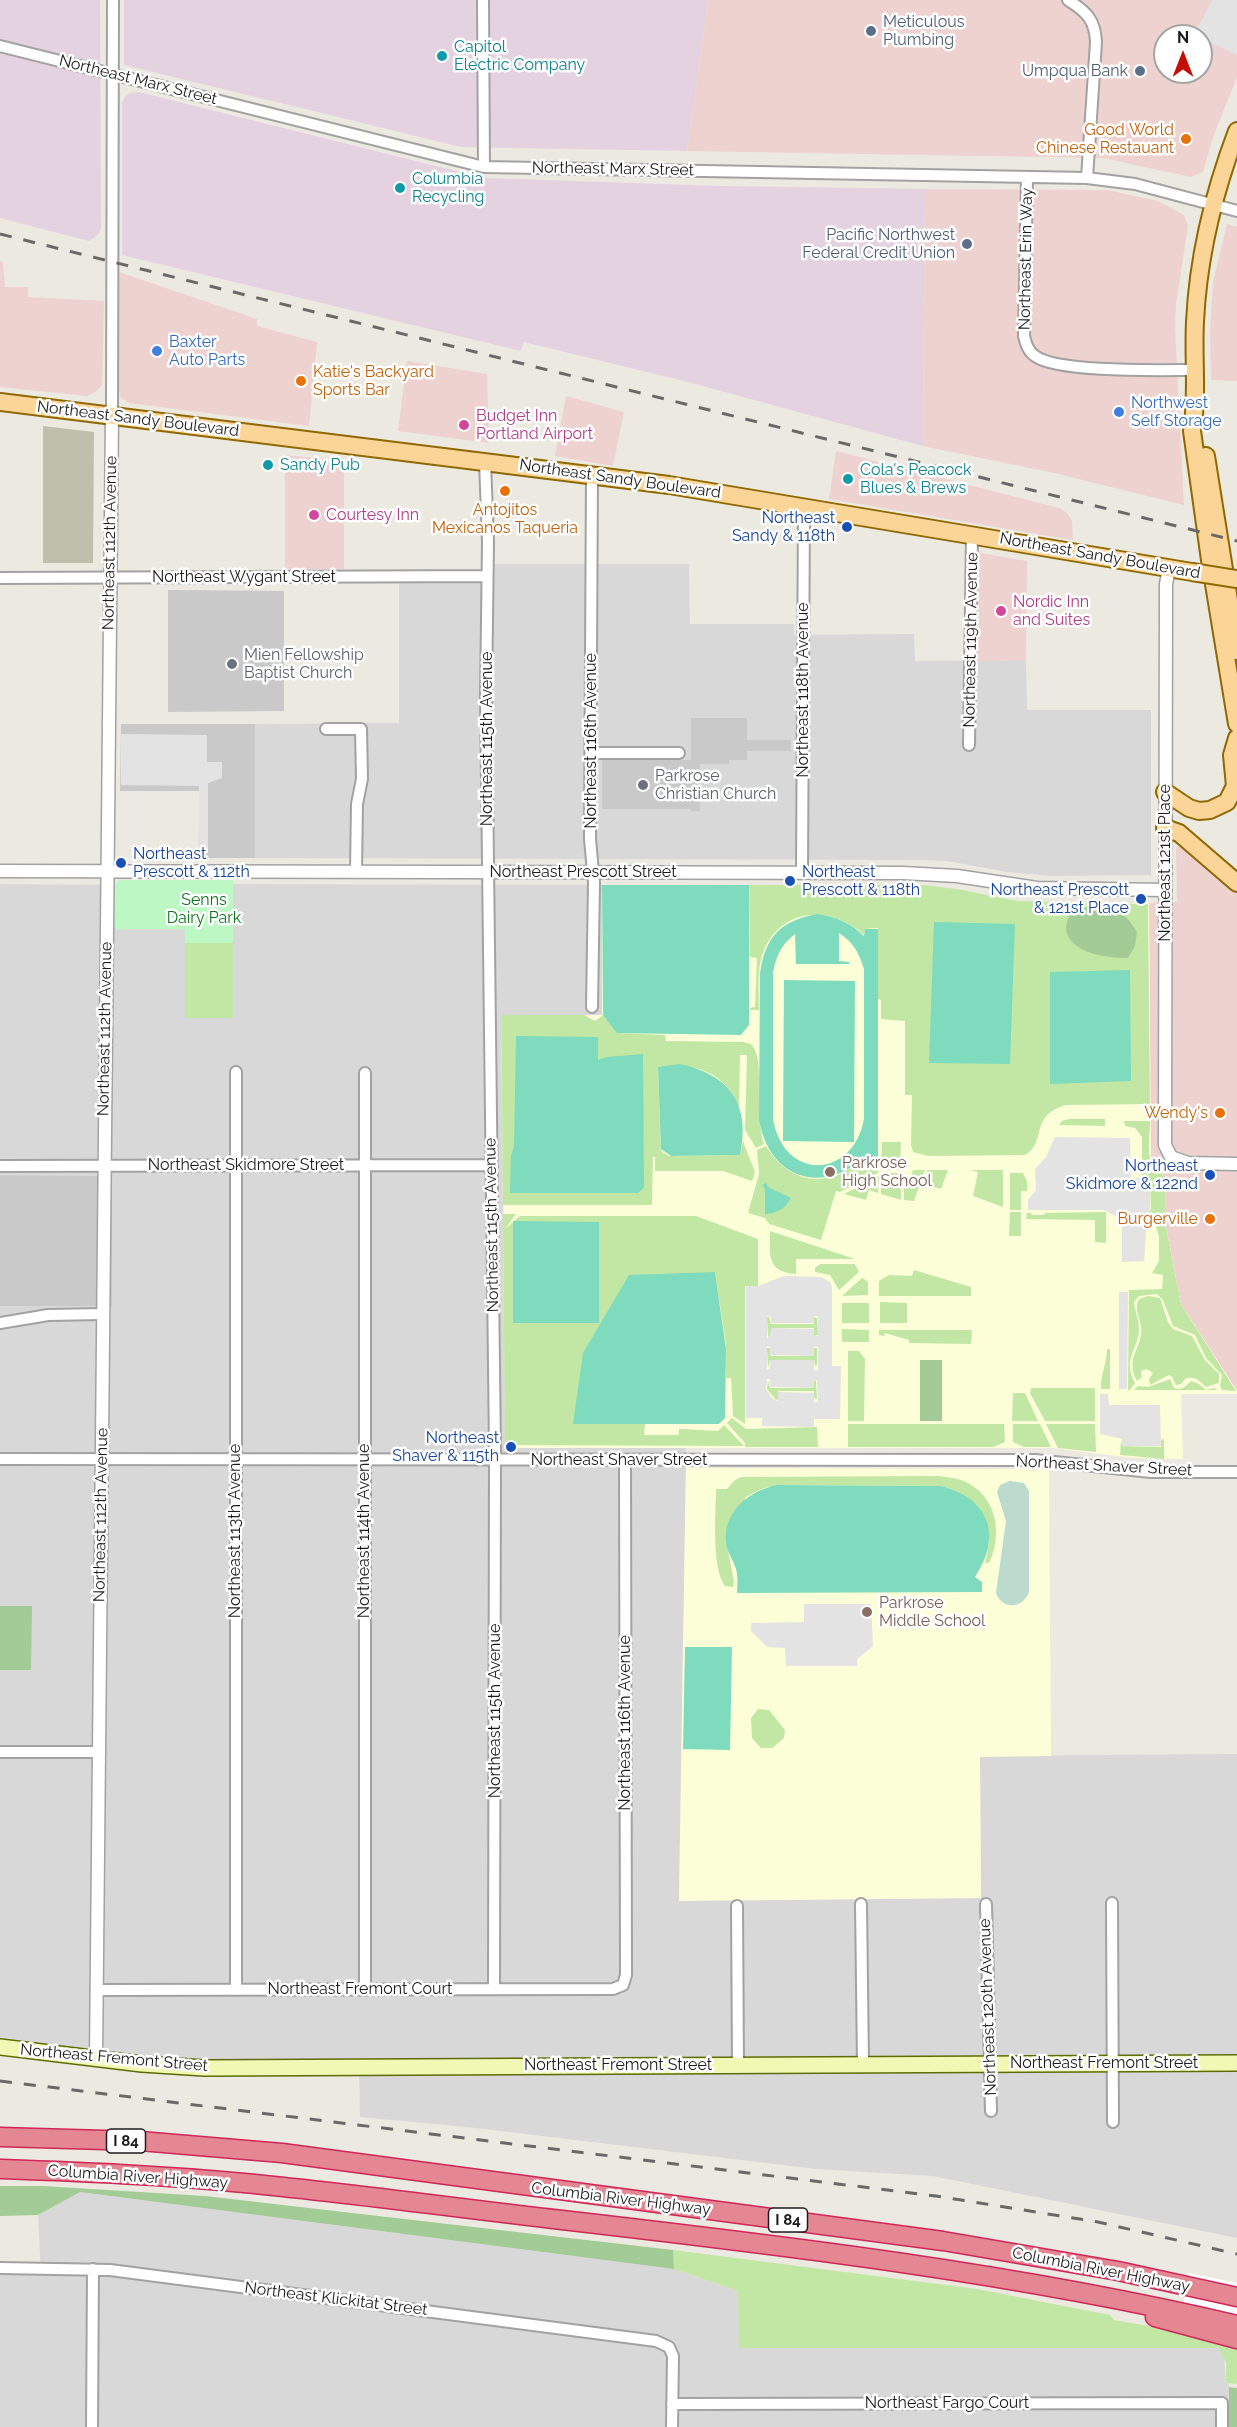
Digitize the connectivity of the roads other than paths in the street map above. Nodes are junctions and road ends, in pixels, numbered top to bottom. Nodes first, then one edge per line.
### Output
1 (113, 0) edge
2 (483, 0) edge
3 (1068, 0) edge
4 (0, 46) edge
5 (113, 74) junction
6 (1237, 131) edge
7 (484, 167) junction
8 (1027, 177) junction
9 (1087, 178) junction
10 (1213, 205) junction
11 (1237, 211) edge
12 (1194, 370) junction
13 (0, 402) edge
14 (1195, 412) junction
15 (112, 415) junction
16 (485, 461) junction
17 (592, 474) junction
18 (804, 507) junction
19 (972, 534) junction
20 (1169, 568) junction
21 (487, 576) junction
22 (0, 578) edge
23 (110, 578) junction
24 (1237, 579) edge
25 (1237, 651) edge
26 (1237, 724) edge
27 (326, 729) dead end
28 (1237, 738) edge
29 (969, 745) dead end
30 (591, 753) junction
31 (679, 753) dead end
32 (1165, 792) junction
33 (1165, 828) junction
34 (356, 871) junction
35 (0, 872) edge
36 (107, 872) junction
37 (489, 872) junction
38 (593, 872) junction
39 (802, 873) junction
40 (1237, 883) edge
41 (1165, 890) junction
42 (592, 1007) dead end
43 (236, 1072) dead end
44 (365, 1072) dead end
45 (1237, 1164) edge
46 (104, 1165) junction
47 (236, 1165) junction
48 (364, 1165) junction
49 (492, 1165) junction
50 (0, 1166) edge
51 (103, 1314) junction
52 (0, 1323) edge
53 (235, 1458) junction
54 (0, 1459) edge
55 (101, 1459) junction
56 (364, 1459) junction
57 (495, 1460) junction
58 (625, 1460) junction
59 (1237, 1472) edge
60 (0, 1752) edge
61 (99, 1752) junction
62 (1112, 1903) dead end
63 (861, 1904) dead end
64 (986, 1904) dead end
65 (737, 1906) dead end
66 (622, 1985) joint
67 (494, 1989) junction
68 (96, 1990) junction
69 (236, 1990) junction
70 (365, 1990) junction
71 (0, 2047) edge
72 (96, 2058) junction
73 (989, 2063) junction
74 (1114, 2063) junction
75 (1237, 2063) edge
76 (863, 2064) junction
77 (738, 2065) junction
78 (991, 2111) dead end
79 (1113, 2122) dead end
80 (0, 2137) edge
81 (0, 2169) edge
82 (0, 2268) edge
83 (93, 2269) junction
84 (1237, 2297) edge
85 (1180, 2318) junction
86 (1237, 2325) edge
87 (1237, 2339) edge
88 (672, 2404) junction
89 (92, 2427) edge
90 (672, 2427) edge
91 (1222, 2427) edge

1 - 5 street, Northeast 112th Avenue
2 - 7 street
3 - 9 street
4 - 5 street, Northeast Marx Street
5 - 7 street, Northeast Marx Street
5 - 15 street, Northeast 112th Avenue
6 - 10 main road
7 - 8 street, Northeast Marx Street
8 - 9 street, Northeast Marx Street
8 - 12 street, Northeast Erin Way
9 - 10 street, Northeast Marx Street
10 - 11 street, Northeast Marx Street
10 - 12 main road
12 - 14 main road
13 - 15 main road, Northeast Sandy Boulevard
14 - 25 main road
14 - 26 main road
15 - 16 main road, Northeast Sandy Boulevard
15 - 23 street, Northeast 112th Avenue
16 - 17 main road, Northeast Sandy Boulevard
16 - 21 street, Northeast 115th Avenue
17 - 18 main road, Northeast Sandy Boulevard
17 - 30 street, Northeast 116th Avenue
18 - 19 main road, Northeast Sandy Boulevard
18 - 39 street, Northeast 118th Avenue
19 - 20 main road, Northeast Sandy Boulevard
19 - 29 street, Northeast 119th Avenue
20 - 24 main road, Northeast Sandy Boulevard, bridge
20 - 32 street, Northeast 121st Place
21 - 23 street, Northeast Wygant Street
21 - 37 street, Northeast 115th Avenue
22 - 23 street, Northeast Wygant Street
23 - 36 street, Northeast 112th Avenue
27 - 34 street
28 - 32 main road
30 - 31 street
30 - 38 street, Northeast 116th Avenue
32 - 33 street, Northeast 121st Place
33 - 40 main road
33 - 41 street, Northeast 121st Place
34 - 36 street, Northeast Prescott Street
34 - 37 street, Northeast Prescott Street
35 - 36 street, Northeast Prescott Street
36 - 46 street, Northeast 112th Avenue
37 - 38 street, Northeast Prescott Street
37 - 49 street, Northeast 115th Avenue
38 - 39 street, Northeast Prescott Street
38 - 42 street, Northeast 116th Avenue
39 - 41 street, Northeast Prescott Street
41 - 45 street, Northeast 121st Place
43 - 47 street, Northeast 113th Avenue
44 - 48 street, Northeast 114th Avenue
46 - 47 street, Northeast Skidmore Street
46 - 50 street, Northeast Skidmore Street
46 - 51 street, Northeast 112th Avenue
47 - 48 street, Northeast Skidmore Street
47 - 53 street, Northeast 113th Avenue
48 - 49 street, Northeast Skidmore Street
48 - 56 street, Northeast 114th Avenue
49 - 57 street, Northeast 115th Avenue
51 - 52 street
51 - 55 street, Northeast 112th Avenue
53 - 55 street, Northeast Shaver Street
53 - 56 street, Northeast Shaver Street
53 - 69 street, Northeast 113th Avenue
54 - 55 street, Northeast Shaver Street
55 - 61 street, Northeast 112th Avenue
56 - 57 street, Northeast Shaver Street
56 - 70 street, Northeast 114th Avenue
57 - 58 street, Northeast Shaver Street
57 - 67 street, Northeast 115th Avenue
58 - 59 street, Northeast Shaver Street
58 - 66 street, Northeast 116th Avenue
60 - 61 street
61 - 68 street, Northeast 112th Avenue
62 - 74 street
63 - 76 street
64 - 73 street, Northeast 120th Avenue
65 - 77 street
66 - 67 street, Northeast Fremont Court
67 - 70 street, Northeast Fremont Court
68 - 69 street, Northeast Fremont Court
68 - 72 street, Northeast 112th Avenue
69 - 70 street, Northeast Fremont Court
71 - 72 main road, Northeast Fremont Street
72 - 77 main road, Northeast Fremont Street
73 - 74 main road, Northeast Fremont Street
73 - 76 main road, Northeast Fremont Street
73 - 78 street, Northeast 120th Avenue
74 - 75 main road, Northeast Fremont Street
74 - 79 street
76 - 77 main road, Northeast Fremont Street
80 - 84 highway, Columbia River Highway / I 84
81 - 85 highway, Columbia River Highway / I 84
82 - 83 street, Northeast Klickitat Street
83 - 88 street, Northeast Klickitat Street
83 - 89 street
85 - 86 highway, Columbia River Highway
85 - 87 highway
88 - 90 street
88 - 91 street, Northeast Fargo Court

